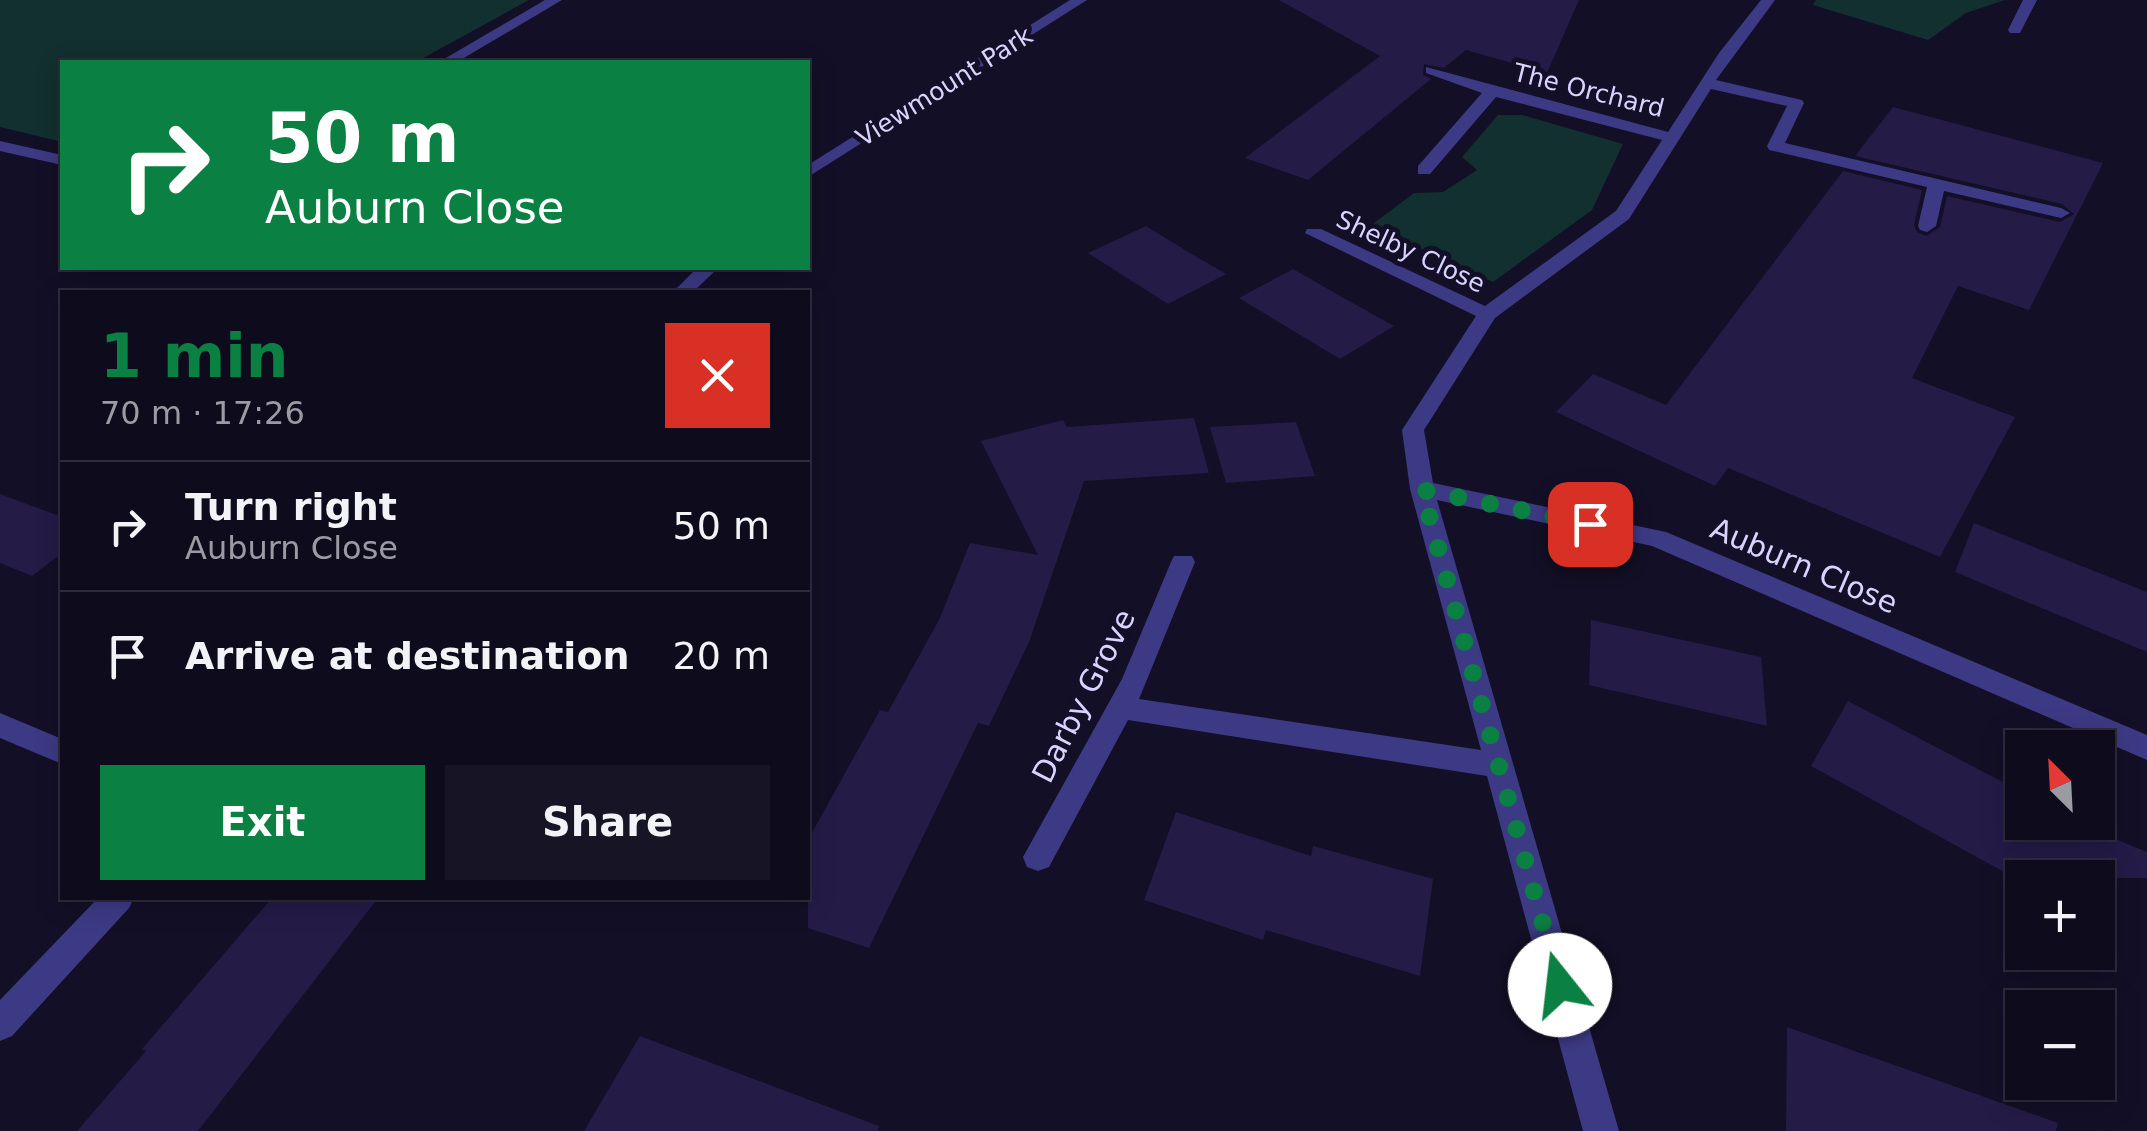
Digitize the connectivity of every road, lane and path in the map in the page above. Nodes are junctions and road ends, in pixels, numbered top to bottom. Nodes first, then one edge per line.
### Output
1 (555, 0) edge
2 (1080, 0) edge
3 (1768, 0) edge
4 (2030, 0) edge
5 (2016, 30) dead end
6 (450, 60) edge
7 (1430, 70) dead end
8 (1708, 83) junction
9 (1492, 91) junction
10 (1673, 138) junction
11 (0, 146) edge
12 (60, 160) edge
13 (1424, 170) dead end
14 (810, 171) edge
15 (1936, 184) junction
16 (2062, 213) dead end
17 (1927, 226) dead end
18 (1314, 233) dead end
19 (706, 270) edge
20 (684, 290) edge
21 (1486, 314) junction
22 (1422, 490) junction
23 (1183, 562) dead end
24 (1120, 708) junction
25 (0, 725) edge
26 (2147, 748) edge
27 (60, 751) edge
28 (1498, 765) junction
29 (1038, 857) dead end
30 (116, 900) edge
31 (0, 1024) edge
32 (1601, 1131) edge

1 - 6 street
2 - 14 street, Viewmount Park
3 - 8 street
4 - 5 street
7 - 9 street, The Orchard
8 - 10 street
8 - 15 street
9 - 10 street, The Orchard
9 - 13 street, The Orchard
10 - 21 street
11 - 12 street
15 - 16 street
15 - 17 street
18 - 21 street, Shelby Close
19 - 20 street
21 - 22 street
22 - 26 street, Auburn Close
22 - 28 street
23 - 24 street, Darby Grove
24 - 28 street
24 - 29 street, Darby Grove
25 - 27 street
28 - 32 street
30 - 31 street

